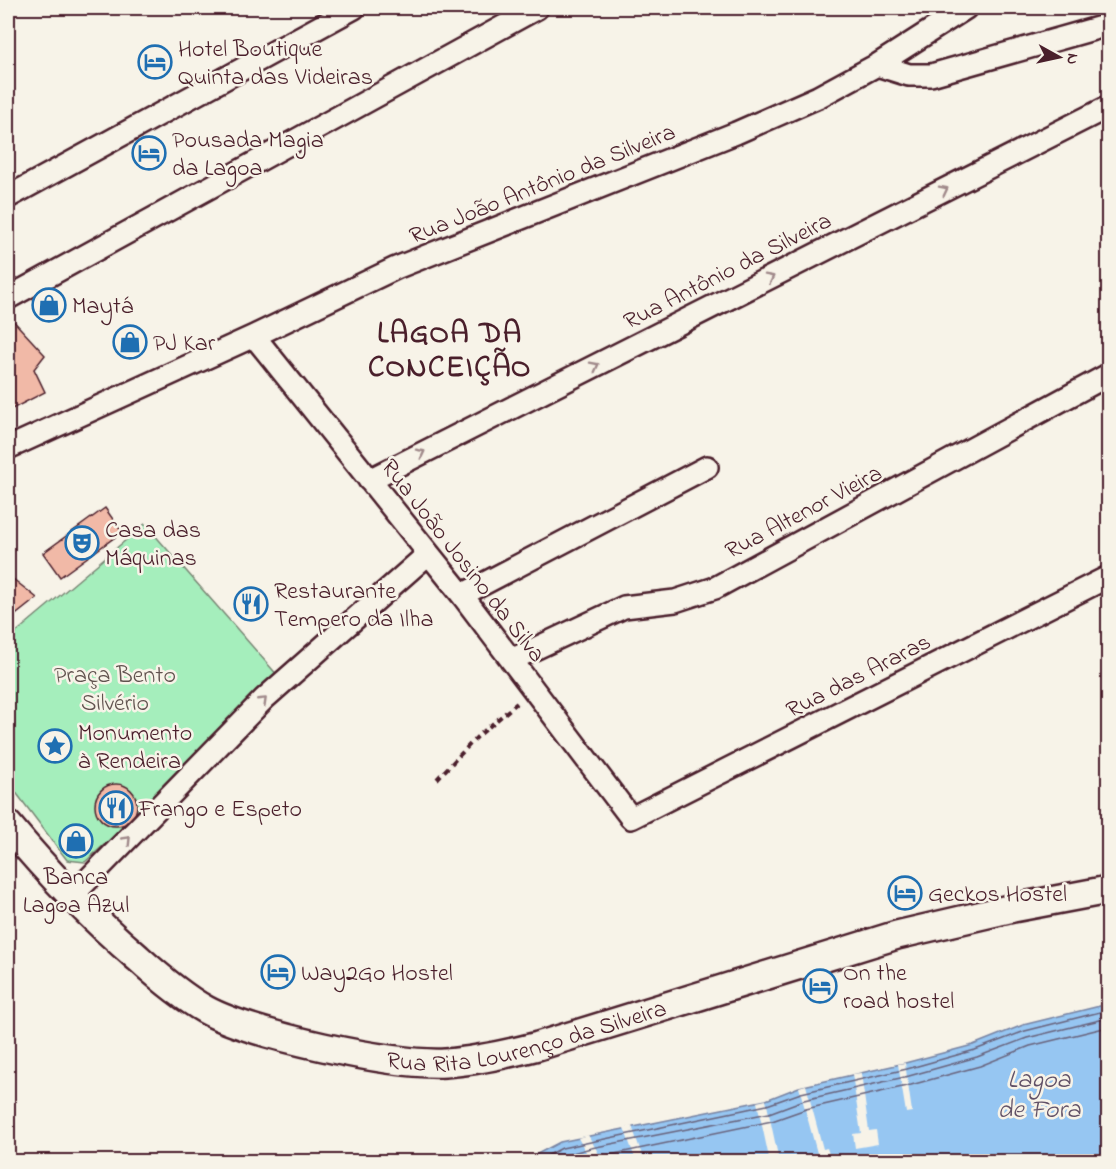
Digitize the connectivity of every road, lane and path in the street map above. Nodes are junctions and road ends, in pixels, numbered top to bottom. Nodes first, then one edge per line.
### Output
1 (354, 8) edge
2 (537, 8) edge
3 (966, 8) edge
4 (1108, 25) edge
5 (877, 65) junction
6 (1108, 106) edge
7 (8, 196) edge
8 (8, 298) edge
9 (254, 336) junction
10 (1108, 375) edge
11 (8, 448) edge
12 (707, 467) dead end
13 (369, 480) junction
14 (428, 554) junction
15 (1108, 576) edge
16 (462, 595) junction
17 (511, 660) junction
18 (533, 689) junction
19 (437, 779) dead end
20 (631, 818) joint
21 (8, 825) edge
22 (1108, 890) edge
23 (71, 897) junction

1 - 7 street
2 - 8 street
3 - 5 street, Rua João Antônio da Silveira
4 - 5 street
5 - 9 street, Rua João Antônio da Silveira
13 -> 6 street, Rua Antônio da Silveira
9 - 11 street, Rua João Antônio da Silveira
9 - 13 street, Rua João Josino da Silva
10 - 17 street, Rua Altenor Vieira
12 - 16 street
13 - 14 street, Rua João Josino da Silva
14 - 16 street, Rua João Josino da Silva
23 -> 14 street
15 - 20 street, Rua das Araras
16 - 17 street, Rua João Josino da Silva
17 - 18 street, Rua João Josino da Silva
18 - 19 path
18 - 20 street, Rua João Josino da Silva
21 - 23 street, Rua Rita Lourenço da Silveira
22 - 23 street, Rua Rita Lourenço da Silveira

